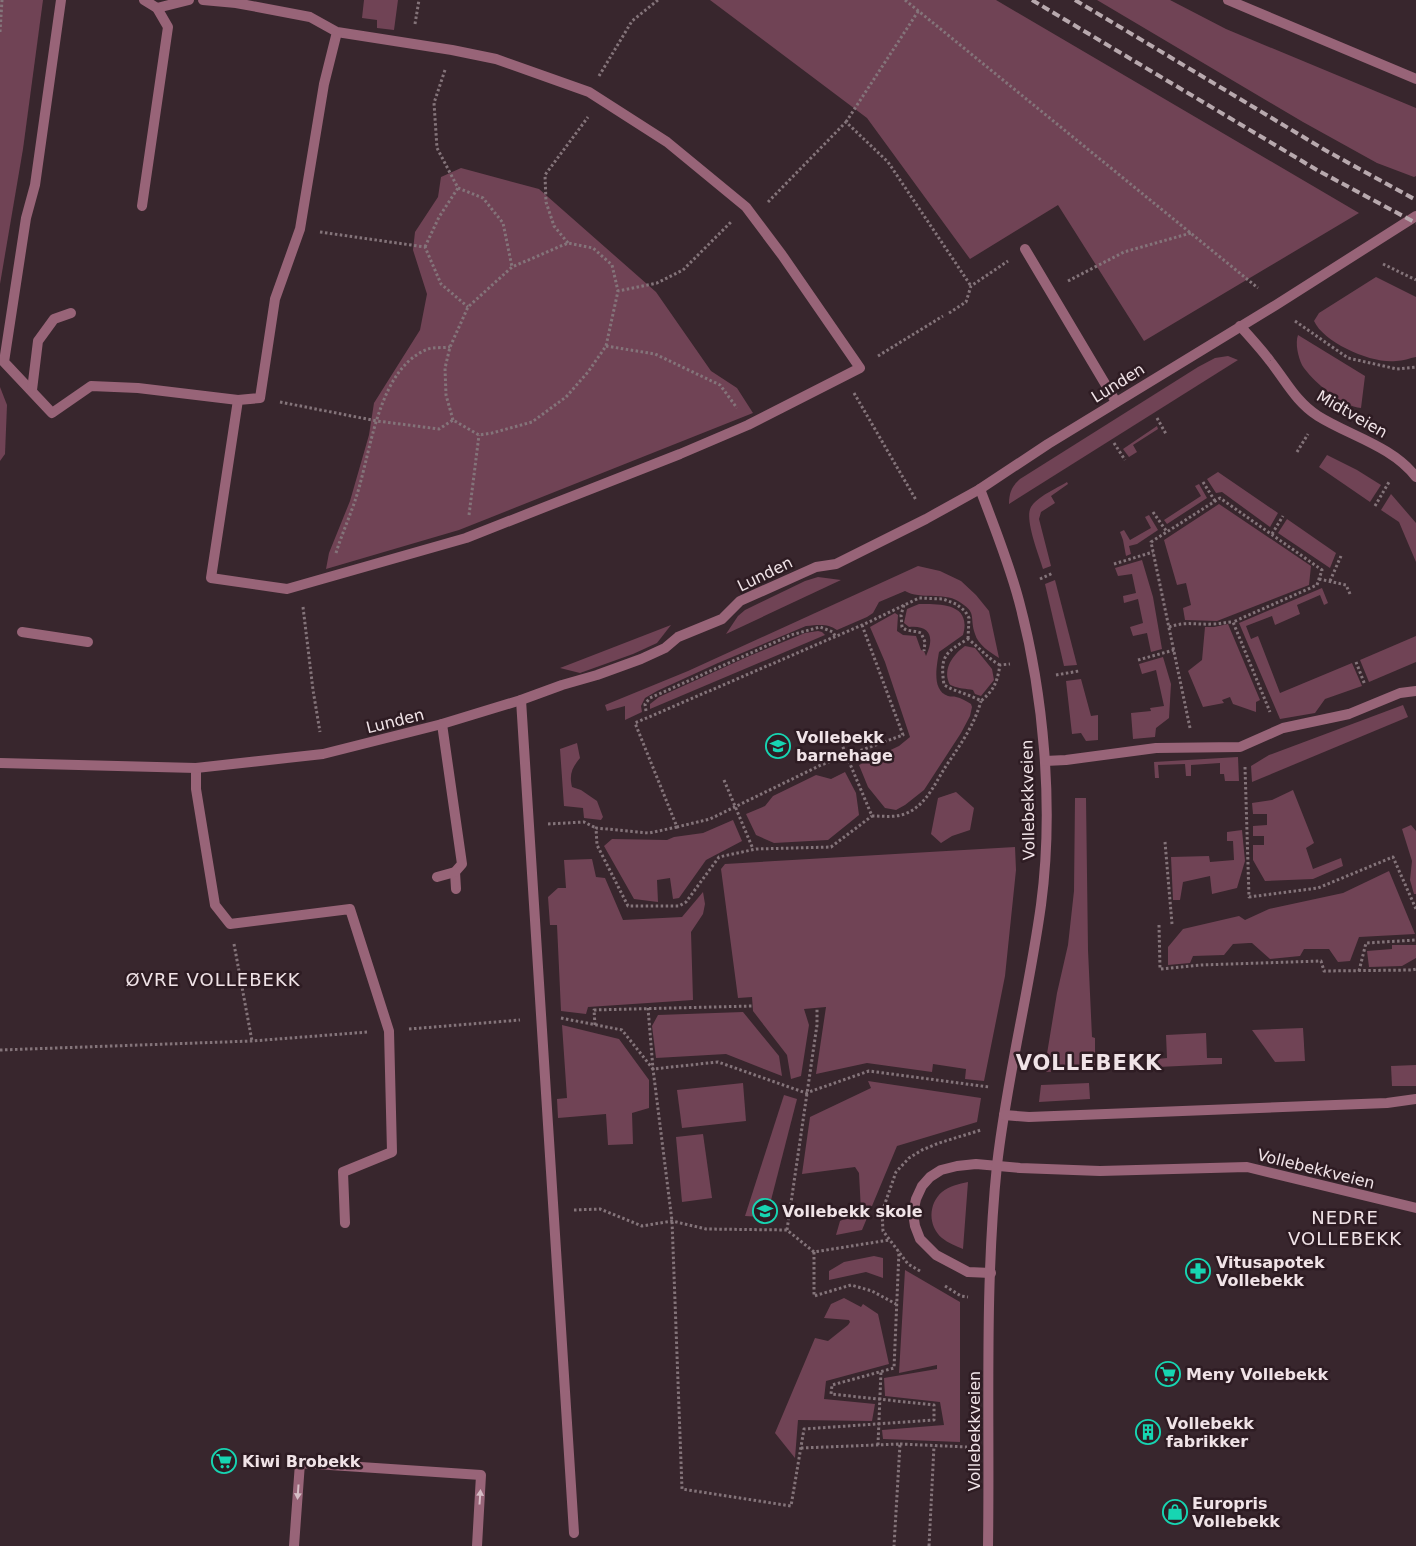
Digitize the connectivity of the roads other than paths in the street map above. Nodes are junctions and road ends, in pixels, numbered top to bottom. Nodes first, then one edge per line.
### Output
1 (61, 0) edge
2 (144, 0) edge
3 (189, 0) edge
4 (203, 0) edge
5 (1228, 0) edge
6 (156, 8) junction
7 (337, 32) junction
8 (1416, 79) edge
9 (142, 206) dead end
10 (1416, 216) edge
11 (1025, 249) dead end
12 (71, 312) dead end
13 (1240, 326) junction
14 (32, 390) junction
15 (238, 400) junction
16 (1116, 402) junction
17 (1416, 477) edge
18 (980, 489) junction
19 (22, 632) dead end
20 (88, 642) dead end
21 (1416, 691) edge
22 (521, 700) junction
23 (442, 724) junction
24 (1045, 761) junction
25 (0, 763) edge
26 (196, 768) junction
27 (455, 872) junction
28 (438, 877) dead end
29 (456, 889) dead end
30 (1416, 1100) edge
31 (1004, 1115) junction
32 (997, 1166) junction
33 (1416, 1208) edge
34 (345, 1223) dead end
35 (990, 1273) junction
36 (574, 1533) dead end
37 (294, 1546) edge
38 (477, 1546) edge
39 (988, 1546) edge

1 - 14 street
2 - 6 street
3 - 6 street
4 - 7 street
5 - 8 street
6 - 9 street
7 - 15 street
7 - 15 street
10 - 13 street, Lunden
11 - 16 street
12 - 14 street
13 - 16 street, Lunden
13 - 17 street, Midtveien
14 - 15 street
16 - 18 street, Lunden
18 - 22 street, Lunden
18 - 24 street, Vollebekkveien
19 - 20 street
21 - 24 street
22 - 23 street, Lunden
22 - 36 street
23 - 26 street, Lunden
23 - 27 street
24 - 31 street, Vollebekkveien
25 - 26 street, Lunden
26 - 34 street
27 - 28 street
27 - 29 street
30 - 31 street
31 - 32 street, Vollebekkveien
32 - 33 street, Vollebekkveien
32 - 35 street, Vollebekkveien
32 - 35 street
35 - 39 street, Vollebekkveien
38 -> 37 street

